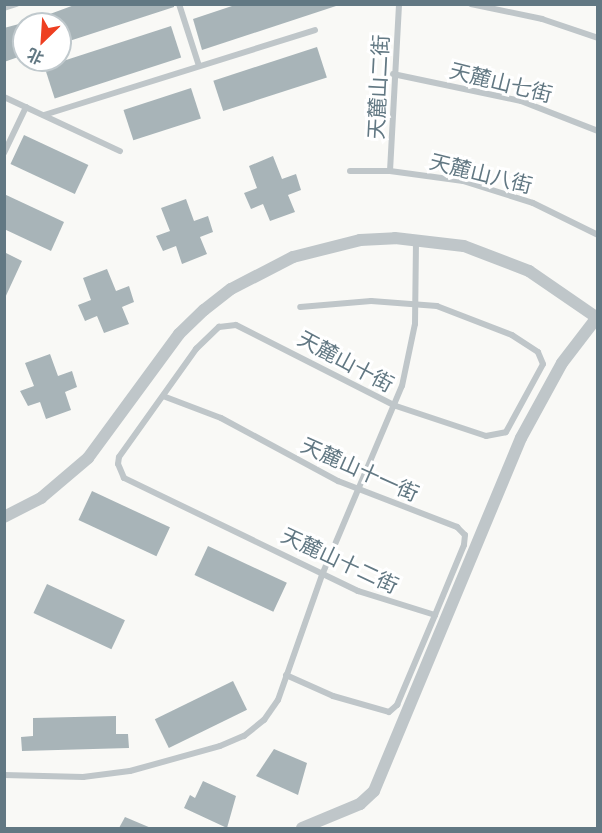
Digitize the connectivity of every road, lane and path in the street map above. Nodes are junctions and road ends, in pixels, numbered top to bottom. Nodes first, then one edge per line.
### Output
1 (16, 4) edge
2 (179, 4) edge
3 (399, 4) edge
4 (471, 4) edge
5 (4, 8) edge
6 (315, 30) dead end
7 (597, 38) edge
8 (199, 66) junction
9 (393, 74) junction
10 (4, 97) edge
11 (26, 107) junction
12 (44, 115) junction
13 (597, 131) edge
14 (120, 151) dead end
15 (4, 153) edge
16 (350, 171) dead end
17 (390, 171) junction
18 (597, 235) edge
19 (416, 239) junction
20 (417, 303) junction
21 (300, 307) dead end
22 (597, 317) edge
23 (163, 396) junction
24 (396, 406) junction
25 (357, 489) junction
26 (4, 517) edge
27 (321, 574) junction
28 (435, 615) junction
29 (286, 675) junction
30 (4, 775) edge
31 (302, 828) edge

1 - 5 lane
2 - 8 lane
3 - 9 lane, 天麓山二街
4 - 7 lane
6 - 8 lane
8 - 12 lane
9 - 13 lane, 天麓山七街
9 - 17 lane, 天麓山二街
10 - 11 lane
11 - 12 lane
11 - 15 lane
12 - 14 lane
16 - 17 lane, 天麓山八街
17 - 18 lane, 天麓山八街
19 - 20 lane
19 - 22 street
19 - 26 street
20 - 21 lane, 天麓山十街
20 - 24 lane
20 - 24 lane, 天麓山十街
22 - 31 street
23 - 24 lane, 天麓山十街
23 - 25 lane, 天麓山十一街
23 - 27 lane, 天麓山十二街
24 - 25 lane
25 - 27 lane
25 - 28 lane, 天麓山十一街
27 - 28 lane, 天麓山十二街
27 - 29 lane
28 - 29 lane
29 - 30 lane

